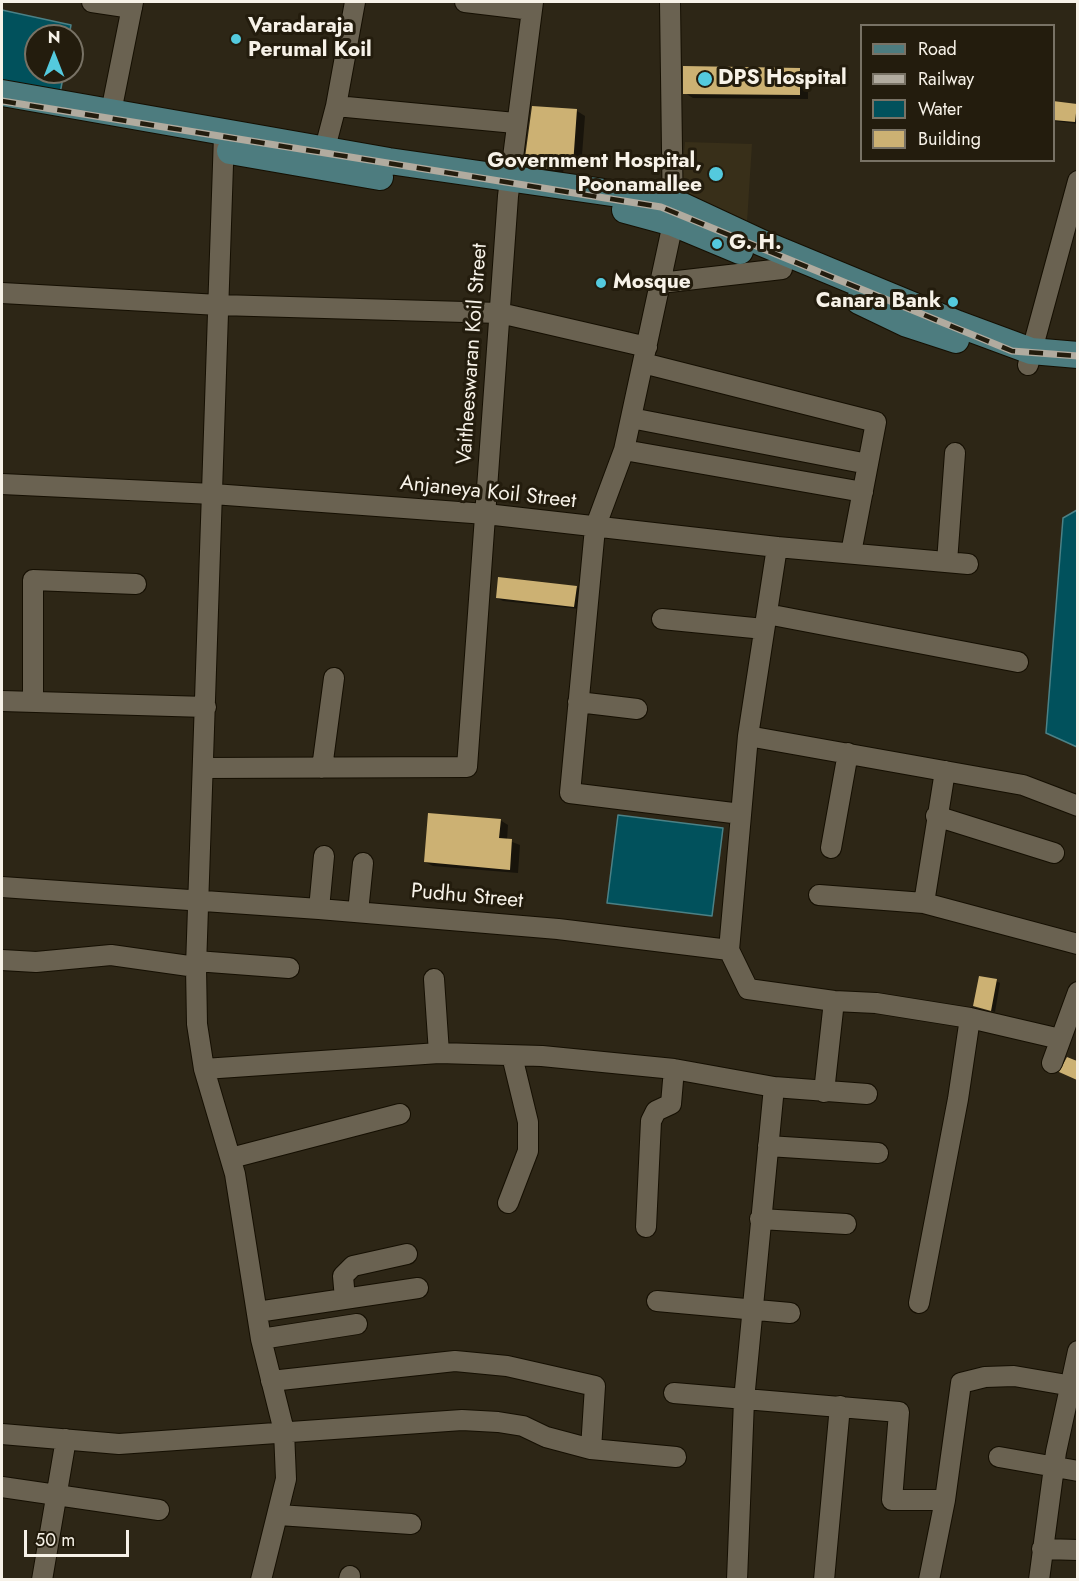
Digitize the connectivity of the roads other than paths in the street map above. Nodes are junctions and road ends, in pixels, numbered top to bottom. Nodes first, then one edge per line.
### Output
1 (92, 2) edge
2 (355, 2) edge
3 (465, 2) edge
4 (670, 2) edge
5 (132, 5) edge
6 (532, 6) edge
7 (2, 93) edge
8 (336, 106) junction
9 (2, 110) edge
10 (111, 112) junction
11 (515, 123) junction
12 (224, 142) junction
13 (326, 148) junction
14 (1077, 181) edge
15 (510, 188) junction
16 (674, 212) junction
17 (782, 268) junction
18 (660, 283) junction
19 (2, 293) edge
20 (219, 306) junction
21 (500, 313) junction
22 (645, 355) junction
23 (1077, 355) edge
24 (1030, 358) junction
25 (1077, 370) edge
26 (631, 418) junction
27 (624, 450) junction
28 (955, 453) dead end
29 (868, 464) junction
30 (2, 484) edge
31 (863, 492) junction
32 (213, 494) junction
33 (486, 514) junction
34 (595, 528) junction
35 (777, 547) junction
36 (851, 553) junction
37 (947, 562) junction
38 (968, 564) dead end
39 (136, 584) dead end
40 (662, 619) dead end
41 (766, 622) junction
42 (1018, 662) dead end
43 (334, 678) dead end
44 (2, 701) edge
45 (33, 702) junction
46 (578, 702) junction
47 (206, 707) junction
48 (637, 709) dead end
49 (748, 736) junction
50 (848, 753) junction
51 (204, 768) junction
52 (322, 768) junction
53 (945, 771) junction
54 (1077, 806) edge
55 (741, 814) junction
56 (936, 816) junction
57 (831, 848) dead end
58 (1054, 853) dead end
59 (324, 856) dead end
60 (363, 863) dead end
61 (2, 887) edge
62 (819, 895) dead end
63 (200, 900) junction
64 (924, 903) junction
65 (319, 909) junction
66 (358, 912) junction
67 (1077, 944) edge
68 (729, 950) junction
69 (2, 960) edge
70 (196, 964) junction
71 (289, 968) dead end
72 (434, 980) dead end
73 (1077, 992) edge
74 (834, 1001) junction
75 (970, 1018) junction
76 (1060, 1039) junction
77 (439, 1053) junction
78 (512, 1056) junction
79 (1052, 1063) dead end
80 (204, 1069) junction
81 (674, 1069) junction
82 (774, 1087) junction
83 (824, 1092) junction
84 (867, 1094) dead end
85 (400, 1114) dead end
86 (768, 1146) junction
87 (878, 1153) dead end
88 (231, 1158) junction
89 (508, 1203) dead end
90 (760, 1219) junction
91 (846, 1224) dead end
92 (646, 1227) dead end
93 (407, 1254) dead end
94 (418, 1288) dead end
95 (345, 1299) junction
96 (657, 1301) dead end
97 (919, 1303) dead end
98 (752, 1309) junction
99 (257, 1312) junction
100 (790, 1313) dead end
101 (357, 1324) dead end
102 (261, 1339) junction
103 (1077, 1351) edge
104 (271, 1381) junction
105 (1073, 1387) edge
106 (674, 1393) dead end
107 (744, 1400) junction
108 (840, 1406) junction
109 (284, 1431) junction
110 (2, 1434) edge
111 (66, 1439) junction
112 (591, 1449) junction
113 (676, 1457) dead end
114 (999, 1457) dead end
115 (1054, 1467) junction
116 (1077, 1471) edge
117 (2, 1487) edge
118 (56, 1496) junction
119 (945, 1500) junction
120 (159, 1510) dead end
121 (279, 1515) junction
122 (411, 1524) dead end
123 (1042, 1549) junction
124 (1077, 1550) edge
125 (42, 1580) edge
126 (261, 1580) edge
127 (737, 1580) edge
128 (824, 1580) edge
129 (929, 1580) edge
130 (1039, 1580) edge

1 - 5 street
2 - 8 street
3 - 6 street
4 - 16 street
5 - 10 street
6 - 11 street, Vaitheeswaran Koil Street
7 - 10 main road
8 - 11 street
8 - 13 street
9 - 12 main road
10 - 12 main road
11 - 15 street, Vaitheeswaran Koil Street
12 - 13 main road
12 - 15 main road
12 - 20 street
13 - 15 main road
14 - 24 street
15 - 16 main road
15 - 21 street, Vaitheeswaran Koil Street
16 - 17 main road
16 - 18 street
16 - 24 main road
17 - 18 street
17 - 24 main road
18 - 22 street
19 - 20 street
20 - 21 street
20 - 32 street
21 - 22 street
21 - 33 street, Vaitheeswaran Koil Street
22 - 26 street
22 - 29 street
23 - 24 main road
24 - 25 main road
26 - 27 street
26 - 29 street
27 - 31 street
27 - 34 street
28 - 37 street
29 - 31 street
30 - 32 street, Anjaneya Koil Street
31 - 36 street
32 - 33 street, Anjaneya Koil Street
32 - 47 street
33 - 34 street, Anjaneya Koil Street
33 - 52 street, Vaitheeswaran Koil Street
34 - 35 street, Anjaneya Koil Street
34 - 46 street
35 - 36 street, Anjaneya Koil Street
35 - 41 street
36 - 37 street, Anjaneya Koil Street
37 - 38 street, Anjaneya Koil Street
39 - 45 street
40 - 41 street
41 - 42 street
41 - 49 street
43 - 52 street
44 - 45 street
45 - 47 street
46 - 48 street
46 - 55 street
47 - 51 street
49 - 50 street
49 - 55 street
50 - 53 street
50 - 57 street
51 - 52 street
51 - 63 street
53 - 54 street
53 - 56 street
55 - 68 street
56 - 58 street
56 - 64 street
59 - 65 street
60 - 66 street
61 - 63 street, Pudhu Street
62 - 64 street
63 - 65 street, Pudhu Street
63 - 70 street
64 - 67 street
65 - 66 street, Pudhu Street
66 - 68 street, Pudhu Street
68 - 74 street
69 - 70 street
70 - 71 street
70 - 80 street
72 - 77 street
73 - 76 street
74 - 75 street
74 - 83 street
75 - 76 street
75 - 97 street
76 - 79 street
77 - 78 street
77 - 80 street
78 - 81 street
78 - 89 street
80 - 88 street
81 - 82 street
81 - 92 street
82 - 83 street
82 - 86 street
83 - 84 street
85 - 88 street
86 - 87 street
86 - 90 street
88 - 99 street
90 - 91 street
90 - 98 street
93 - 95 street
94 - 95 street
95 - 99 street
96 - 98 street
98 - 100 street
98 - 107 street
99 - 102 street
101 - 102 street
102 - 104 street
103 - 105 street
104 - 109 street
104 - 112 street
105 - 115 street
105 - 119 street
106 - 107 street
107 - 108 street
107 - 127 street
108 - 119 street
108 - 128 street
109 - 111 street
109 - 112 street
109 - 121 street
110 - 111 street
111 - 118 street
112 - 113 street
114 - 115 street
115 - 116 street
115 - 123 street
117 - 118 street
118 - 120 street
118 - 125 street
119 - 129 street
121 - 122 street
121 - 126 street
123 - 124 street
123 - 130 street

